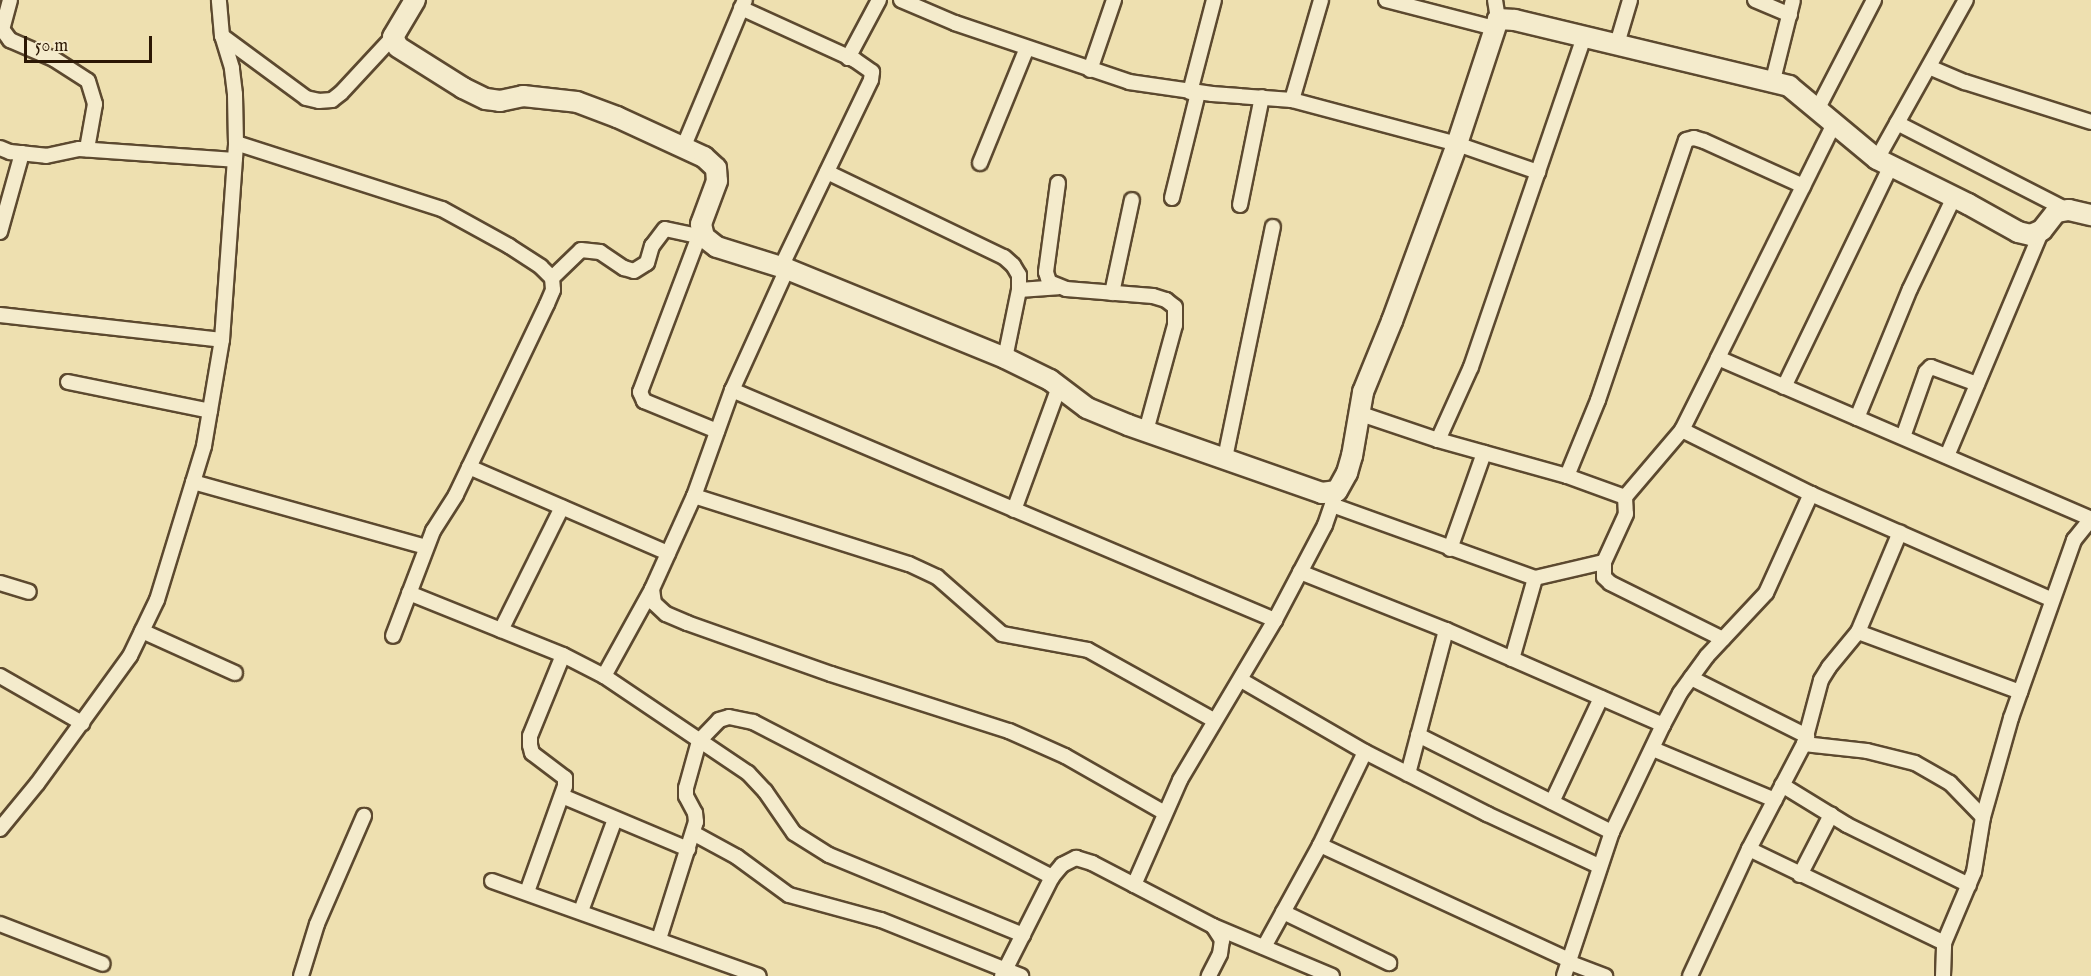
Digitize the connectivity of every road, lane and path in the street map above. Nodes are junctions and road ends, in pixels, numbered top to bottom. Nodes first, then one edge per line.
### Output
1 (10, 0) edge
2 (219, 0) edge
3 (415, 0) edge
4 (879, 0) edge
5 (901, 0) edge
6 (1114, 0) edge
7 (1214, 0) edge
8 (1321, 0) edge
9 (1386, 0) edge
10 (1630, 0) edge
11 (1755, 0) edge
12 (1793, 0) edge
13 (1875, 0) edge
14 (1966, 0) edge
15 (743, 4) edge
16 (1790, 15) junction
17 (1496, 16) edge
18 (222, 36) junction
19 (393, 37) junction
20 (1584, 37) junction
21 (1617, 44) junction
22 (1027, 48) junction
23 (848, 58) junction
24 (1929, 67) junction
25 (1090, 70) junction
26 (1773, 80) junction
27 (1194, 92) junction
28 (1262, 97) junction
29 (1292, 100) junction
30 (1818, 108) junction
31 (1835, 122) junction
32 (2091, 122) edge
33 (1897, 123) junction
34 (236, 143) junction
35 (1457, 144) junction
36 (0, 148) edge
37 (683, 148) junction
38 (87, 149) junction
39 (22, 153) junction
40 (235, 160) junction
41 (1884, 162) junction
42 (980, 163) dead end
43 (827, 172) junction
44 (1538, 172) junction
45 (1058, 183) dead end
46 (1803, 186) junction
47 (1954, 197) junction
48 (1172, 198) dead end
49 (1132, 200) dead end
50 (1240, 205) dead end
51 (2067, 210) junction
52 (2091, 215) edge
53 (1273, 227) dead end
54 (2042, 230) junction
55 (0, 232) edge
56 (702, 237) junction
57 (784, 268) junction
58 (552, 278) junction
59 (1058, 287) junction
60 (1019, 290) junction
61 (1112, 293) junction
62 (0, 315) edge
63 (222, 340) junction
64 (1005, 358) junction
65 (1718, 358) junction
66 (68, 382) dead end
67 (1977, 384) junction
68 (1059, 387) junction
69 (1784, 387) junction
70 (732, 390) junction
71 (210, 411) junction
72 (1358, 414) junction
73 (1857, 418) junction
74 (1682, 429) junction
75 (717, 431) junction
76 (1146, 431) junction
77 (1903, 437) junction
78 (1437, 440) junction
79 (1484, 453) junction
80 (1947, 456) junction
81 (1225, 458) junction
82 (470, 467) junction
83 (1567, 476) junction
84 (193, 482) junction
85 (1811, 494) junction
86 (694, 496) junction
87 (1625, 497) junction
88 (1335, 498) junction
89 (562, 507) junction
90 (1014, 510) junction
91 (2091, 519) edge
92 (1900, 532) junction
93 (426, 548) junction
94 (1450, 549) junction
95 (668, 553) junction
96 (1604, 562) junction
97 (1300, 572) junction
98 (1535, 578) junction
99 (0, 583) edge
100 (652, 589) junction
101 (29, 592) dead end
102 (409, 593) junction
103 (2052, 600) junction
104 (1275, 620) junction
105 (501, 630) junction
106 (1446, 630) junction
107 (142, 631) junction
108 (1858, 632) junction
109 (393, 636) dead end
110 (1723, 639) junction
111 (563, 655) junction
112 (1512, 659) junction
113 (235, 673) dead end
114 (0, 676) edge
115 (604, 676) junction
116 (1691, 678) junction
117 (1241, 680) junction
118 (2020, 692) junction
119 (1601, 698) junction
120 (1214, 720) junction
121 (82, 723) junction
122 (1663, 725) junction
123 (1419, 735) junction
124 (1805, 740) junction
125 (699, 741) junction
126 (1653, 749) junction
127 (1365, 752) junction
128 (1408, 774) junction
129 (1782, 785) junction
130 (562, 796) junction
131 (1775, 800) junction
132 (1552, 802) junction
133 (1164, 813) junction
134 (1831, 815) junction
135 (364, 816) dead end
136 (1983, 817) junction
137 (615, 819) junction
138 (0, 829) edge
139 (1612, 832) junction
140 (693, 833) junction
141 (1320, 844) junction
142 (688, 849) junction
143 (1749, 849) junction
144 (1599, 866) junction
145 (1800, 874) junction
146 (1052, 877) junction
147 (492, 881) dead end
148 (1134, 885) junction
149 (1969, 885) junction
150 (527, 892) junction
151 (581, 911) junction
152 (1283, 912) junction
153 (0, 924) edge
154 (1213, 926) junction
155 (1023, 934) junction
156 (658, 939) junction
157 (1944, 943) junction
158 (1264, 947) junction
159 (1389, 963) dead end
160 (103, 964) dead end
161 (1567, 966) edge
162 (1003, 972) edge
163 (301, 976) edge
164 (759, 976) edge
165 (1021, 976) edge
166 (1209, 976) edge
167 (1332, 976) edge
168 (1605, 976) edge
169 (1690, 976) edge
170 (1943, 976) edge

1 - 38 street
2 - 18 street
3 - 19 street
4 - 23 street
5 - 22 street
6 - 25 street
7 - 27 street
8 - 29 street
9 - 17 street
10 - 21 street
11 - 16 street
12 - 16 street
13 - 30 street
14 - 24 street
15 - 23 street
15 - 37 street
16 - 26 street
17 - 20 street
17 - 35 street
18 - 19 street
18 - 34 street
19 - 37 street
20 - 21 street
20 - 44 street
21 - 26 street
22 - 25 street
22 - 42 street
23 - 43 street
24 - 32 street
24 - 33 street
25 - 27 street
26 - 30 street
27 - 28 street
27 - 48 street
28 - 29 street
28 - 50 street
29 - 35 street
30 - 31 street
31 - 41 street
31 - 46 street
33 - 41 street
33 - 51 street
34 - 40 street
34 - 58 street
35 - 44 street
35 - 72 street
36 - 39 street
37 - 56 street
38 - 39 street
38 - 40 street
39 - 55 street
40 - 63 street
41 - 47 street
41 - 69 street
43 - 57 street
43 - 60 street
44 - 78 street
45 - 59 street
46 - 65 street
46 - 83 street
47 - 54 street
47 - 73 street
49 - 61 street
51 - 52 street
51 - 54 street
53 - 81 street
54 - 67 street
56 - 57 street
56 - 58 street
56 - 75 street
57 - 64 street
57 - 70 street
58 - 82 street
59 - 60 street
59 - 61 street
60 - 64 street
61 - 76 street
62 - 63 street
63 - 71 street
64 - 68 street
65 - 69 street
65 - 74 street
66 - 71 street
67 - 77 street
67 - 80 street
68 - 76 street
68 - 90 street
69 - 73 street
70 - 75 street
70 - 90 street
71 - 84 street
72 - 78 street
72 - 88 street
73 - 77 street
74 - 85 street
74 - 87 street
75 - 86 street
76 - 81 street
77 - 80 street
78 - 79 street
79 - 83 street
79 - 94 street
80 - 91 street
81 - 88 street
82 - 89 street
82 - 93 street
83 - 87 street
84 - 93 street
84 - 107 street
85 - 92 street
85 - 110 street
86 - 95 street
86 - 120 street
87 - 96 street
88 - 94 street
88 - 97 street
89 - 95 street
89 - 105 street
90 - 104 street
91 - 103 street
92 - 103 street
92 - 108 street
93 - 102 street
94 - 98 street
95 - 100 street
96 - 98 street
96 - 110 street
97 - 104 street
97 - 106 street
98 - 112 street
99 - 101 street
100 - 115 street
100 - 133 street
102 - 105 street
102 - 109 street
103 - 118 street
104 - 117 street
105 - 111 street
106 - 112 street
106 - 123 street
107 - 113 street
107 - 121 street
108 - 118 street
108 - 124 street
110 - 116 street
111 - 115 street
111 - 130 street
112 - 119 street
114 - 121 street
115 - 125 street
116 - 122 street
116 - 124 street
117 - 120 street
117 - 127 street
118 - 136 street
119 - 122 street
119 - 132 street
120 - 133 street
121 - 138 street
122 - 126 street
123 - 128 street
123 - 132 street
124 - 129 street
124 - 136 street
125 - 140 street
125 - 146 street
125 - 155 street
126 - 131 street
126 - 139 street
127 - 128 street
127 - 141 street
128 - 144 street
129 - 131 street
129 - 134 street
130 - 137 street
130 - 150 street
131 - 143 street
132 - 139 street
133 - 148 street
134 - 145 street
134 - 149 street
135 - 163 street
136 - 149 street
137 - 142 street
137 - 151 street
139 - 144 street
140 - 142 street
140 - 162 street
141 - 152 street
141 - 161 street
142 - 156 street
143 - 145 street
143 - 169 street
144 - 161 street
145 - 157 street
146 - 148 street
146 - 155 street
147 - 150 street
148 - 154 street
149 - 157 street
150 - 151 street
151 - 156 street
152 - 158 street
152 - 159 street
153 - 160 street
154 - 158 street
154 - 166 street
155 - 162 street
156 - 164 street
157 - 170 street
158 - 167 street
161 - 168 street
162 - 165 street

